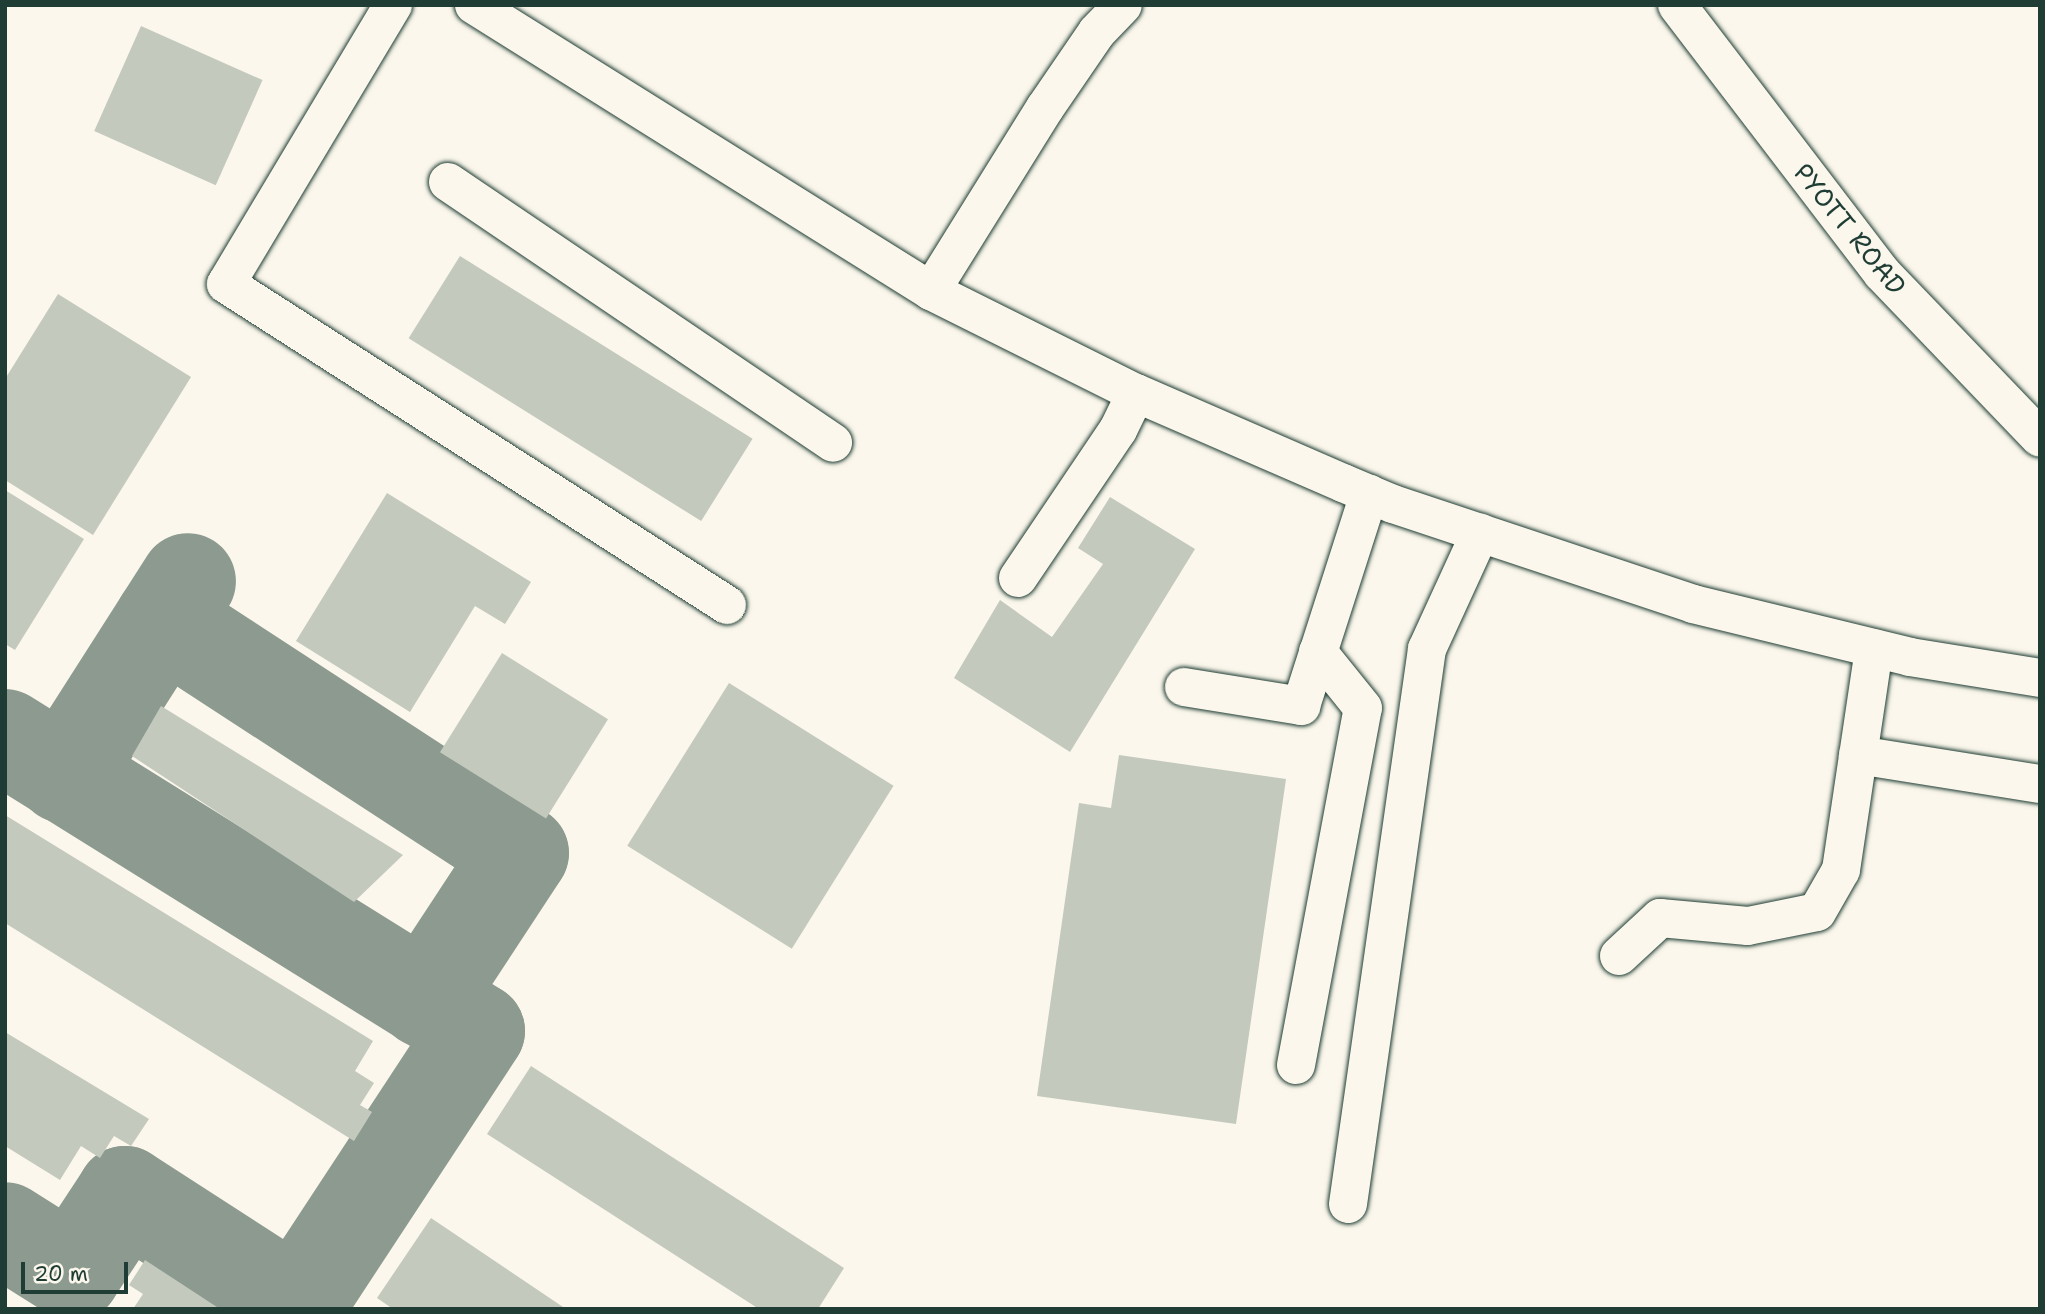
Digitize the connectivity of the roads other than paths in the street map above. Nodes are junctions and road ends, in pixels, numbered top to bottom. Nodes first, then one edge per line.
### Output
1 (393, 5) edge
2 (474, 5) edge
3 (1123, 5) edge
4 (1677, 5) edge
5 (448, 183) dead end
6 (931, 291) junction
7 (1136, 393) junction
8 (2040, 438) edge
9 (833, 443) dead end
10 (1369, 494) junction
11 (1480, 533) junction
12 (1018, 578) dead end
13 (727, 605) dead end
14 (1874, 648) junction
15 (1318, 652) junction
16 (2040, 678) edge
17 (1184, 687) dead end
18 (1858, 755) junction
19 (2040, 784) edge
20 (1619, 956) dead end
21 (1296, 1065) dead end
22 (1348, 1205) dead end

1 - 13 street
2 - 6 street
3 - 6 street
4 - 8 street, PYOTT ROAD
5 - 9 street
6 - 7 street
7 - 10 street
7 - 12 street
10 - 11 street
10 - 15 street
11 - 14 street
11 - 22 street
14 - 16 street
14 - 18 street
15 - 17 street
15 - 21 street
18 - 19 street
18 - 20 street

